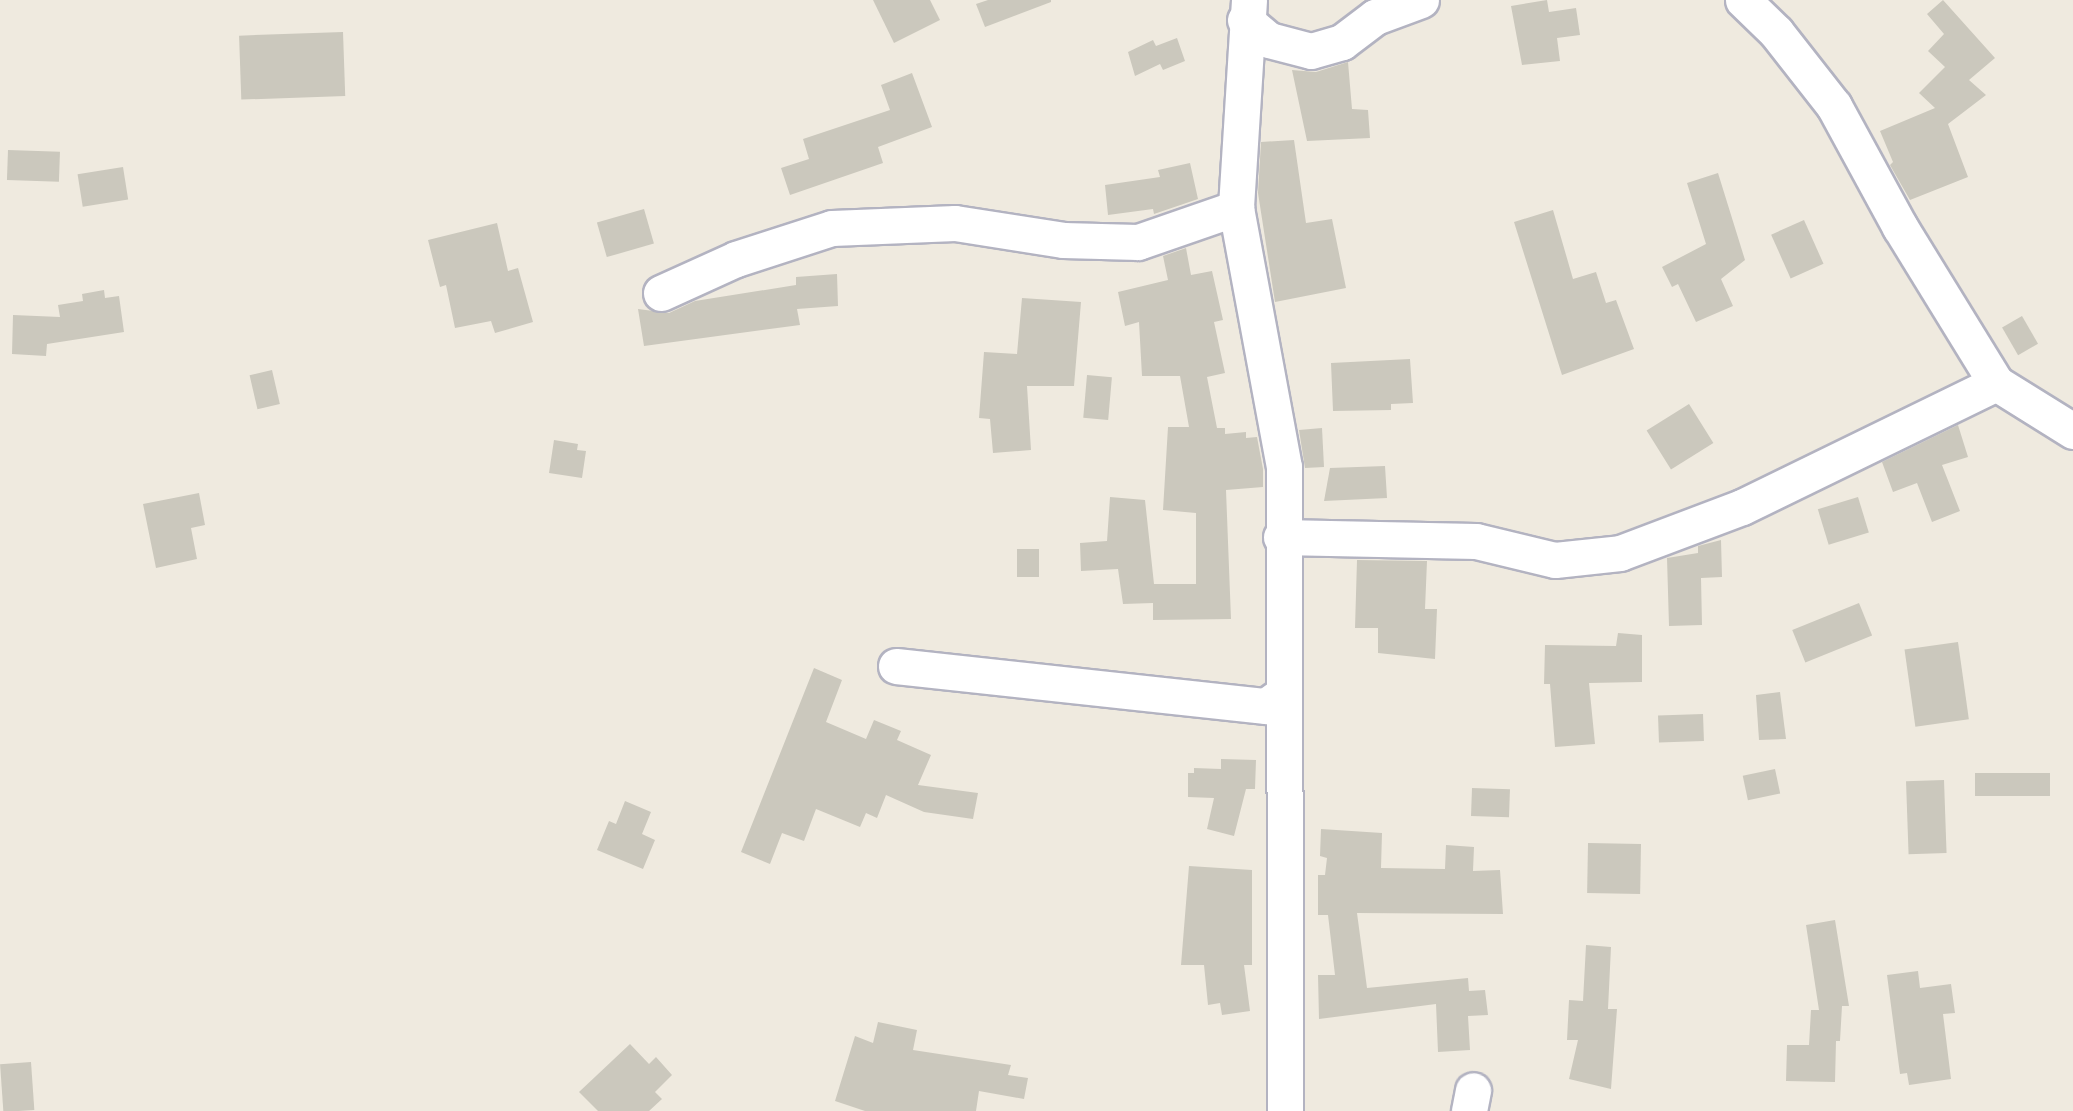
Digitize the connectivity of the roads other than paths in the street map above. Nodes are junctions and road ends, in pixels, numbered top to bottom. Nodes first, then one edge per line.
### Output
1 (1421, 0) edge
2 (1744, 0) edge
3 (1247, 10) edge
4 (1236, 208) junction
5 (661, 294) dead end
6 (1996, 384) junction
7 (2073, 431) edge
8 (1280, 536) junction
9 (896, 666) dead end
10 (1284, 693) junction
11 (1285, 1111) edge

1 - 3 street
2 - 6 street
3 - 4 street
4 - 5 street
4 - 8 street
6 - 7 street
6 - 8 street
8 - 10 street
9 - 10 street
10 - 11 street

